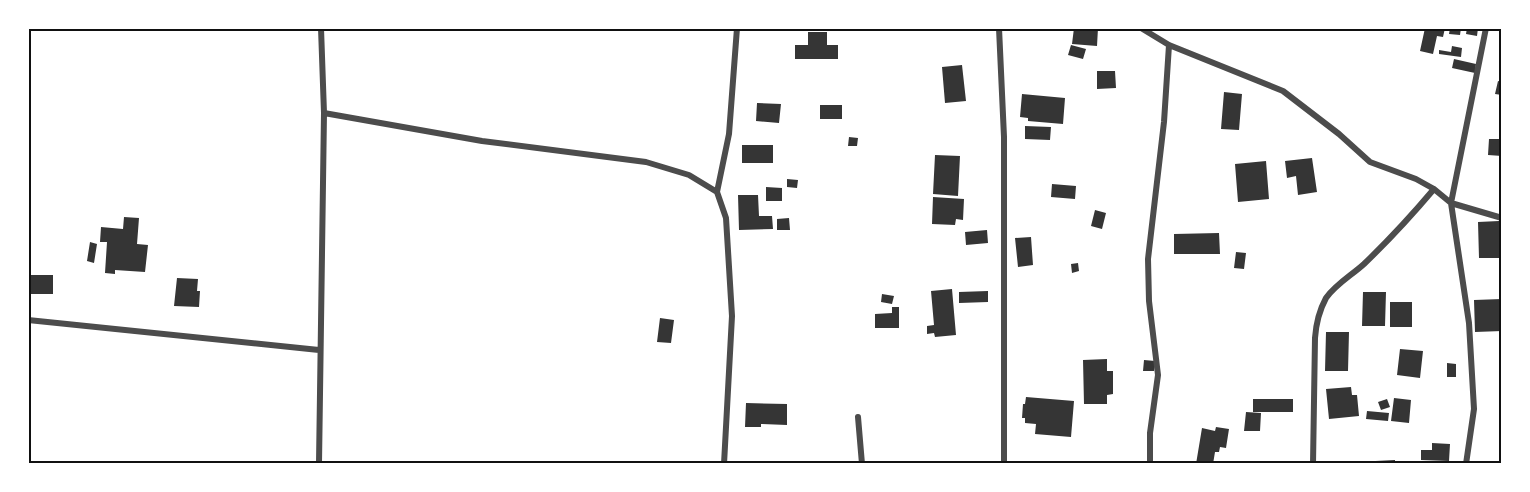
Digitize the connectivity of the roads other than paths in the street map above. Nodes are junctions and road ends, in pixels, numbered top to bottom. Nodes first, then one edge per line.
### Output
1 (321, 28) edge
2 (737, 28) edge
3 (999, 28) edge
4 (1141, 28) edge
5 (1486, 28) edge
6 (1169, 45) junction
7 (324, 113) junction
8 (1434, 189) junction
9 (717, 192) junction
10 (1451, 203) junction
11 (1502, 218) edge
12 (28, 320) edge
13 (319, 351) junction
14 (858, 417) dead end
15 (319, 464) edge
16 (724, 464) edge
17 (862, 464) edge
18 (1004, 464) edge
19 (1150, 464) edge
20 (1313, 464) edge
21 (1466, 464) edge

1 - 7 street
2 - 9 street
3 - 18 street
4 - 6 street
5 - 10 street
6 - 8 street
6 - 19 street
7 - 9 street
7 - 13 street
8 - 10 street
8 - 20 street
9 - 16 street
10 - 11 street
10 - 21 street
12 - 13 street
13 - 15 street
14 - 17 street

